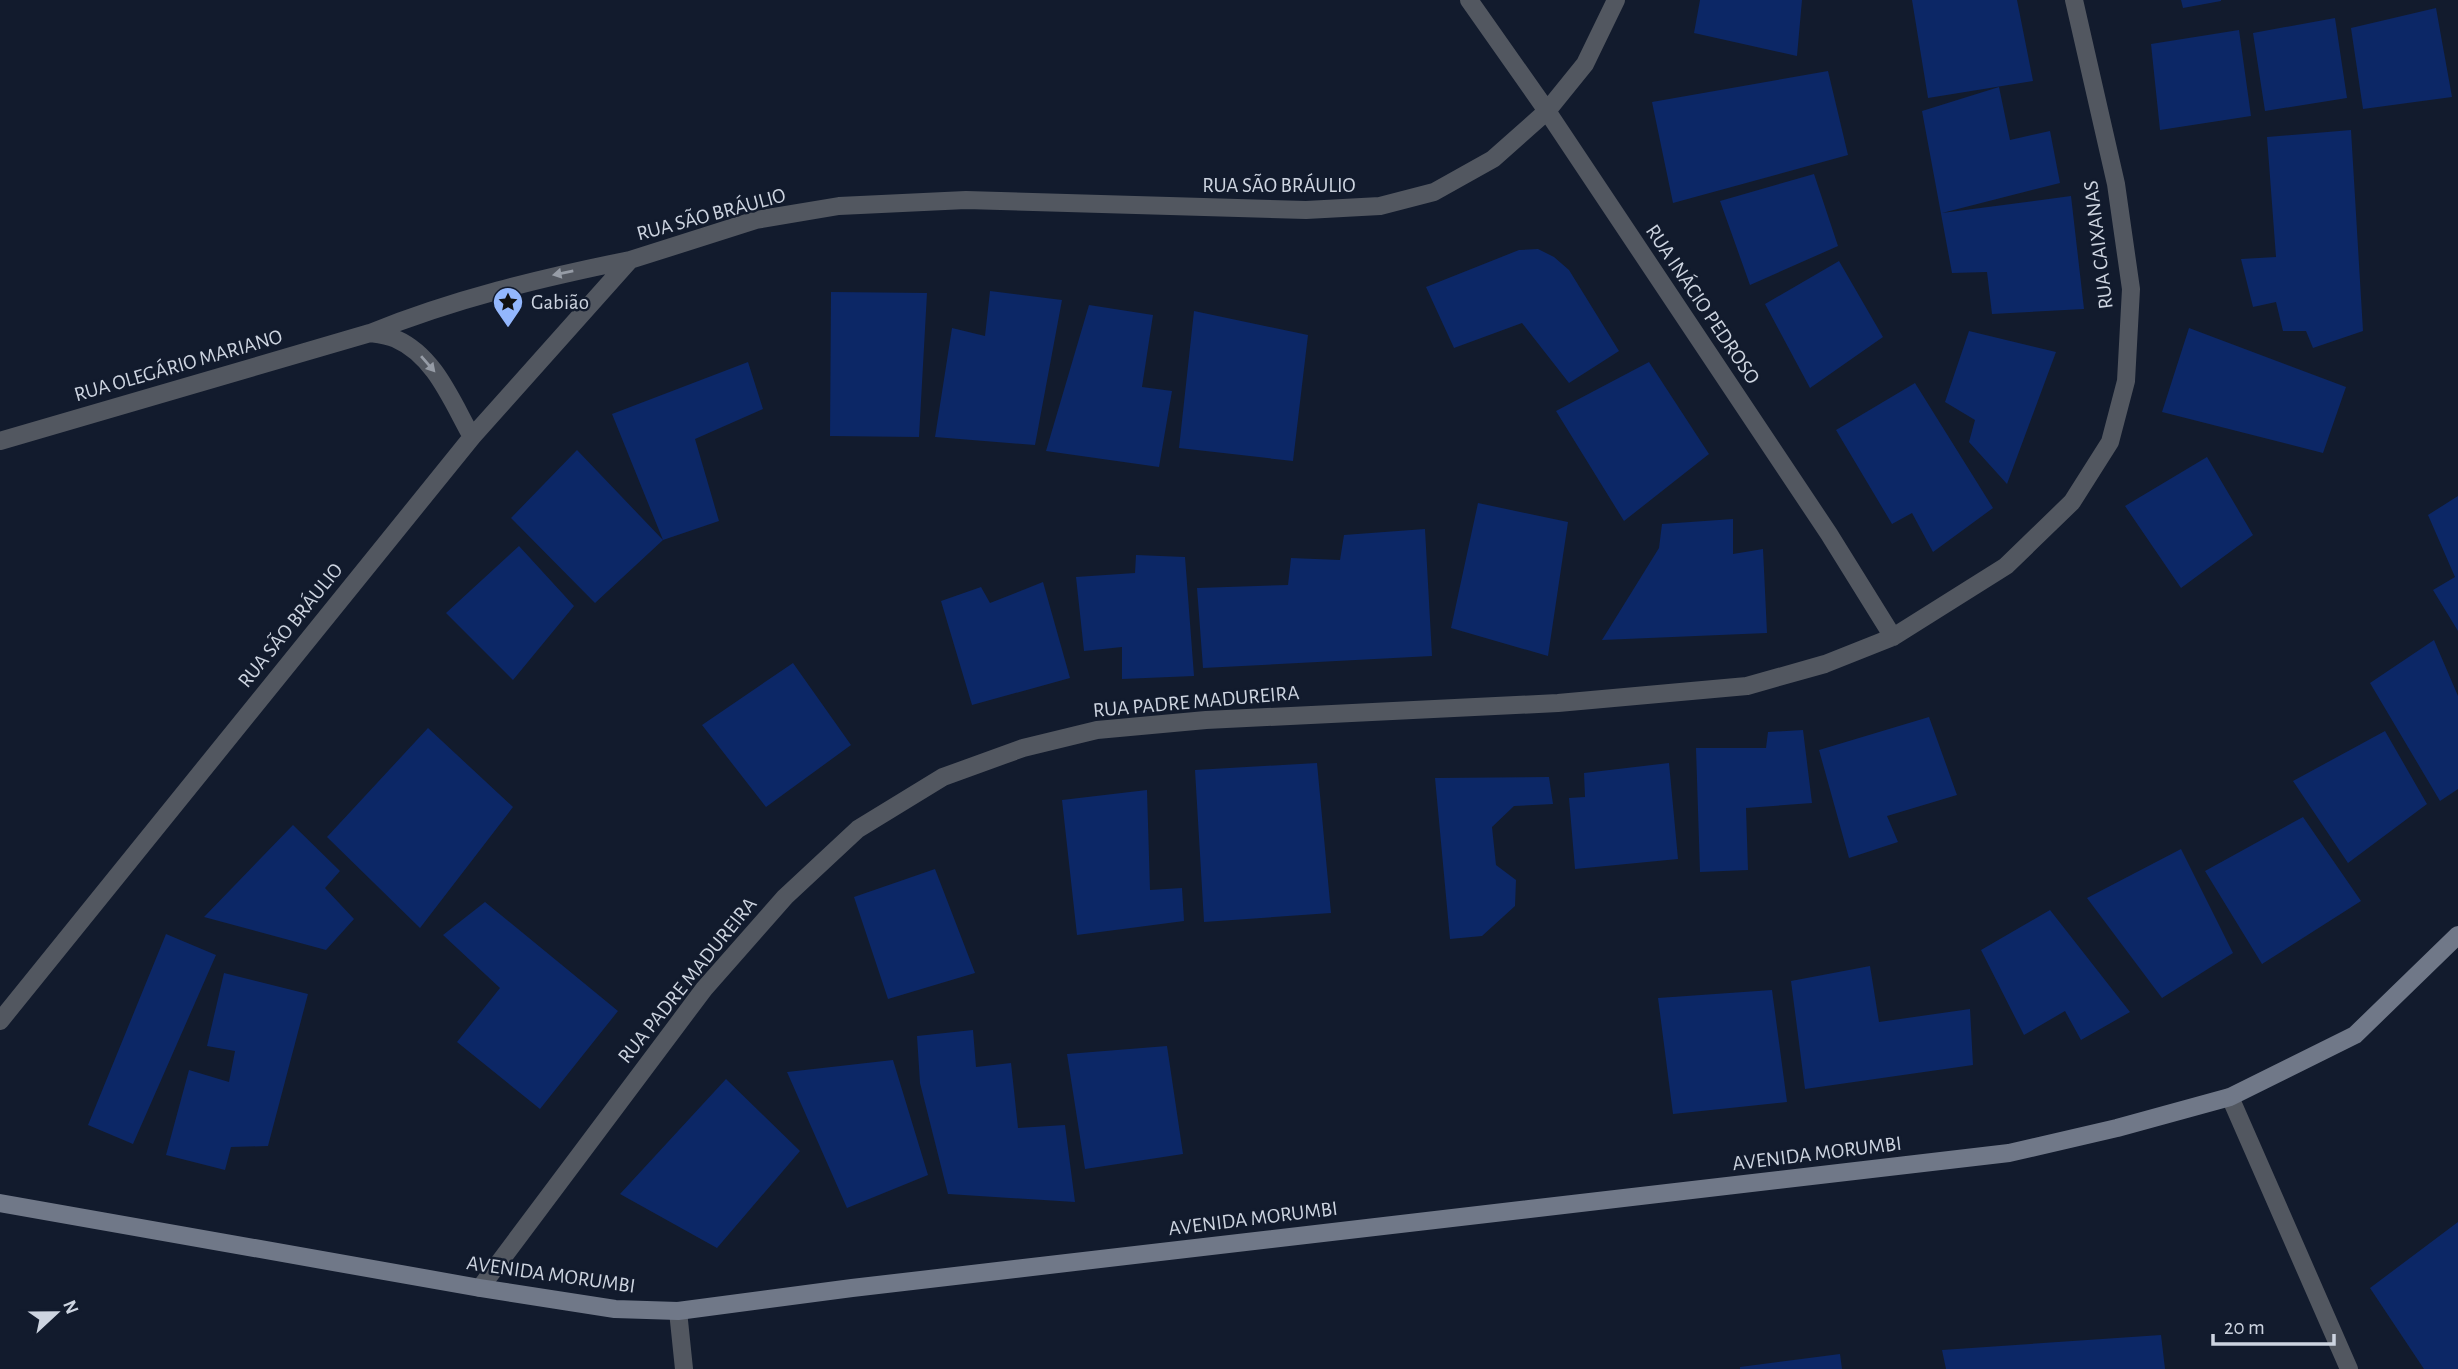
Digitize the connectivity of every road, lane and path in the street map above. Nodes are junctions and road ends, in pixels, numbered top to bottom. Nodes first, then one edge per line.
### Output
1 (1469, 0) edge
2 (1616, 0) edge
3 (2074, 0) edge
4 (1547, 111) junction
5 (630, 260) junction
6 (370, 333) junction
7 (472, 437) junction
8 (0, 441) edge
9 (1893, 637) junction
10 (2458, 935) edge
11 (0, 1021) edge
12 (2230, 1097) junction
13 (0, 1203) edge
14 (480, 1288) junction
15 (678, 1311) junction
16 (684, 1369) edge
17 (2349, 1369) edge

1 - 4 street, RUA INÁCIO PEDROSO
2 - 4 street, RUA SÃO BRÁULIO
3 - 9 street, RUA CAIXANAS
4 - 5 street, RUA SÃO BRÁULIO
4 - 9 street, RUA INÁCIO PEDROSO
5 -> 6 street, RUA OLEGÁRIO MARIANO
5 - 7 street, RUA SÃO BRÁULIO
6 -> 7 street
6 - 8 street, RUA OLEGÁRIO MARIANO
7 - 11 street, RUA SÃO BRÁULIO
9 - 14 street, RUA PADRE MADUREIRA
10 - 12 main road, AVENIDA MORUMBI
12 - 15 main road, AVENIDA MORUMBI
12 - 17 street
13 - 14 main road, AVENIDA MORUMBI
14 - 15 main road, AVENIDA MORUMBI
15 - 16 street

